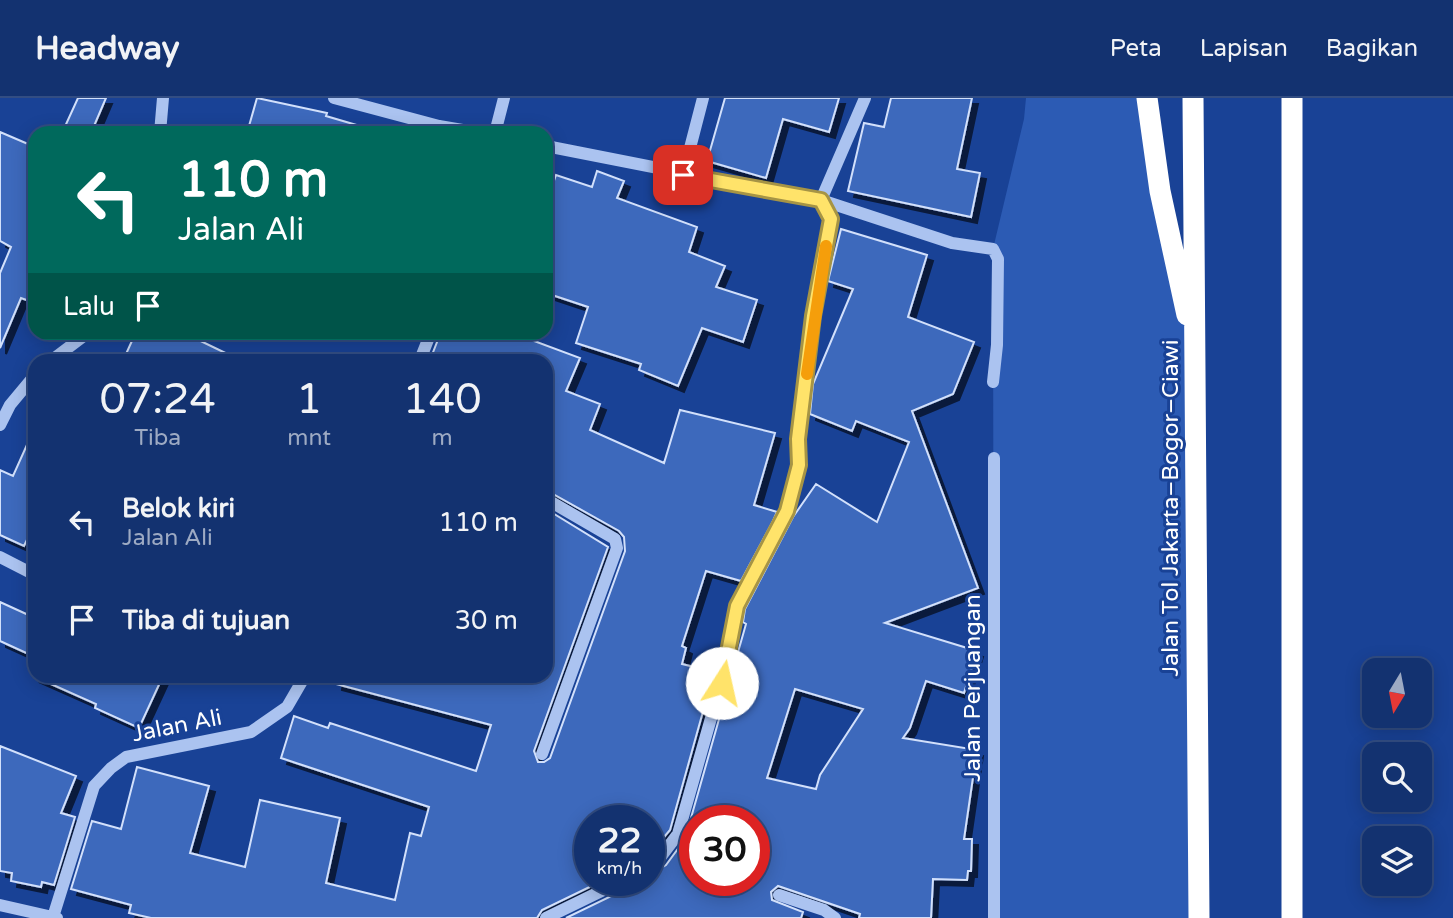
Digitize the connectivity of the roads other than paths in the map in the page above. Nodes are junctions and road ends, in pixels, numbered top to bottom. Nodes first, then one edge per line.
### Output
1 (163, 98) edge
2 (334, 98) edge
3 (504, 98) edge
4 (703, 98) edge
5 (865, 98) edge
6 (1147, 98) edge
7 (1193, 98) edge
8 (1292, 98) edge
9 (348, 100) edge
10 (161, 126) edge
11 (439, 126) edge
12 (497, 126) edge
13 (553, 147) edge
14 (683, 175) junction
15 (821, 200) junction
16 (78, 340) edge
17 (60, 354) edge
18 (1197, 361) junction
19 (993, 382) dead end
20 (28, 383) edge
21 (0, 425) edge
22 (994, 458) dead end
23 (553, 503) edge
24 (0, 557) edge
25 (28, 571) edge
26 (301, 683) edge
27 (542, 754) dead end
28 (665, 851) edge
29 (779, 895) dead end
30 (591, 896) edge
31 (0, 905) edge
32 (55, 917) edge
33 (546, 918) edge
34 (835, 918) edge
35 (994, 918) edge
36 (1199, 918) edge
37 (1292, 918) edge

1 - 10 street
2 - 9 street
3 - 12 street
4 - 14 street
5 - 15 street
6 - 18 highway
7 - 18 highway, Jalan Tol Jakarta–Bogor–Ciawi
8 - 37 highway
9 - 11 street
13 - 14 street
14 - 15 street
15 - 19 street
15 - 28 street
16 - 17 street
18 - 36 highway, Jalan Tol Jakarta–Bogor–Ciawi
20 - 21 street
22 - 35 street, Jalan Perjuangan
23 - 27 street
24 - 25 street
26 - 32 street, Jalan Ali
29 - 34 street
30 - 33 street
31 - 32 street

